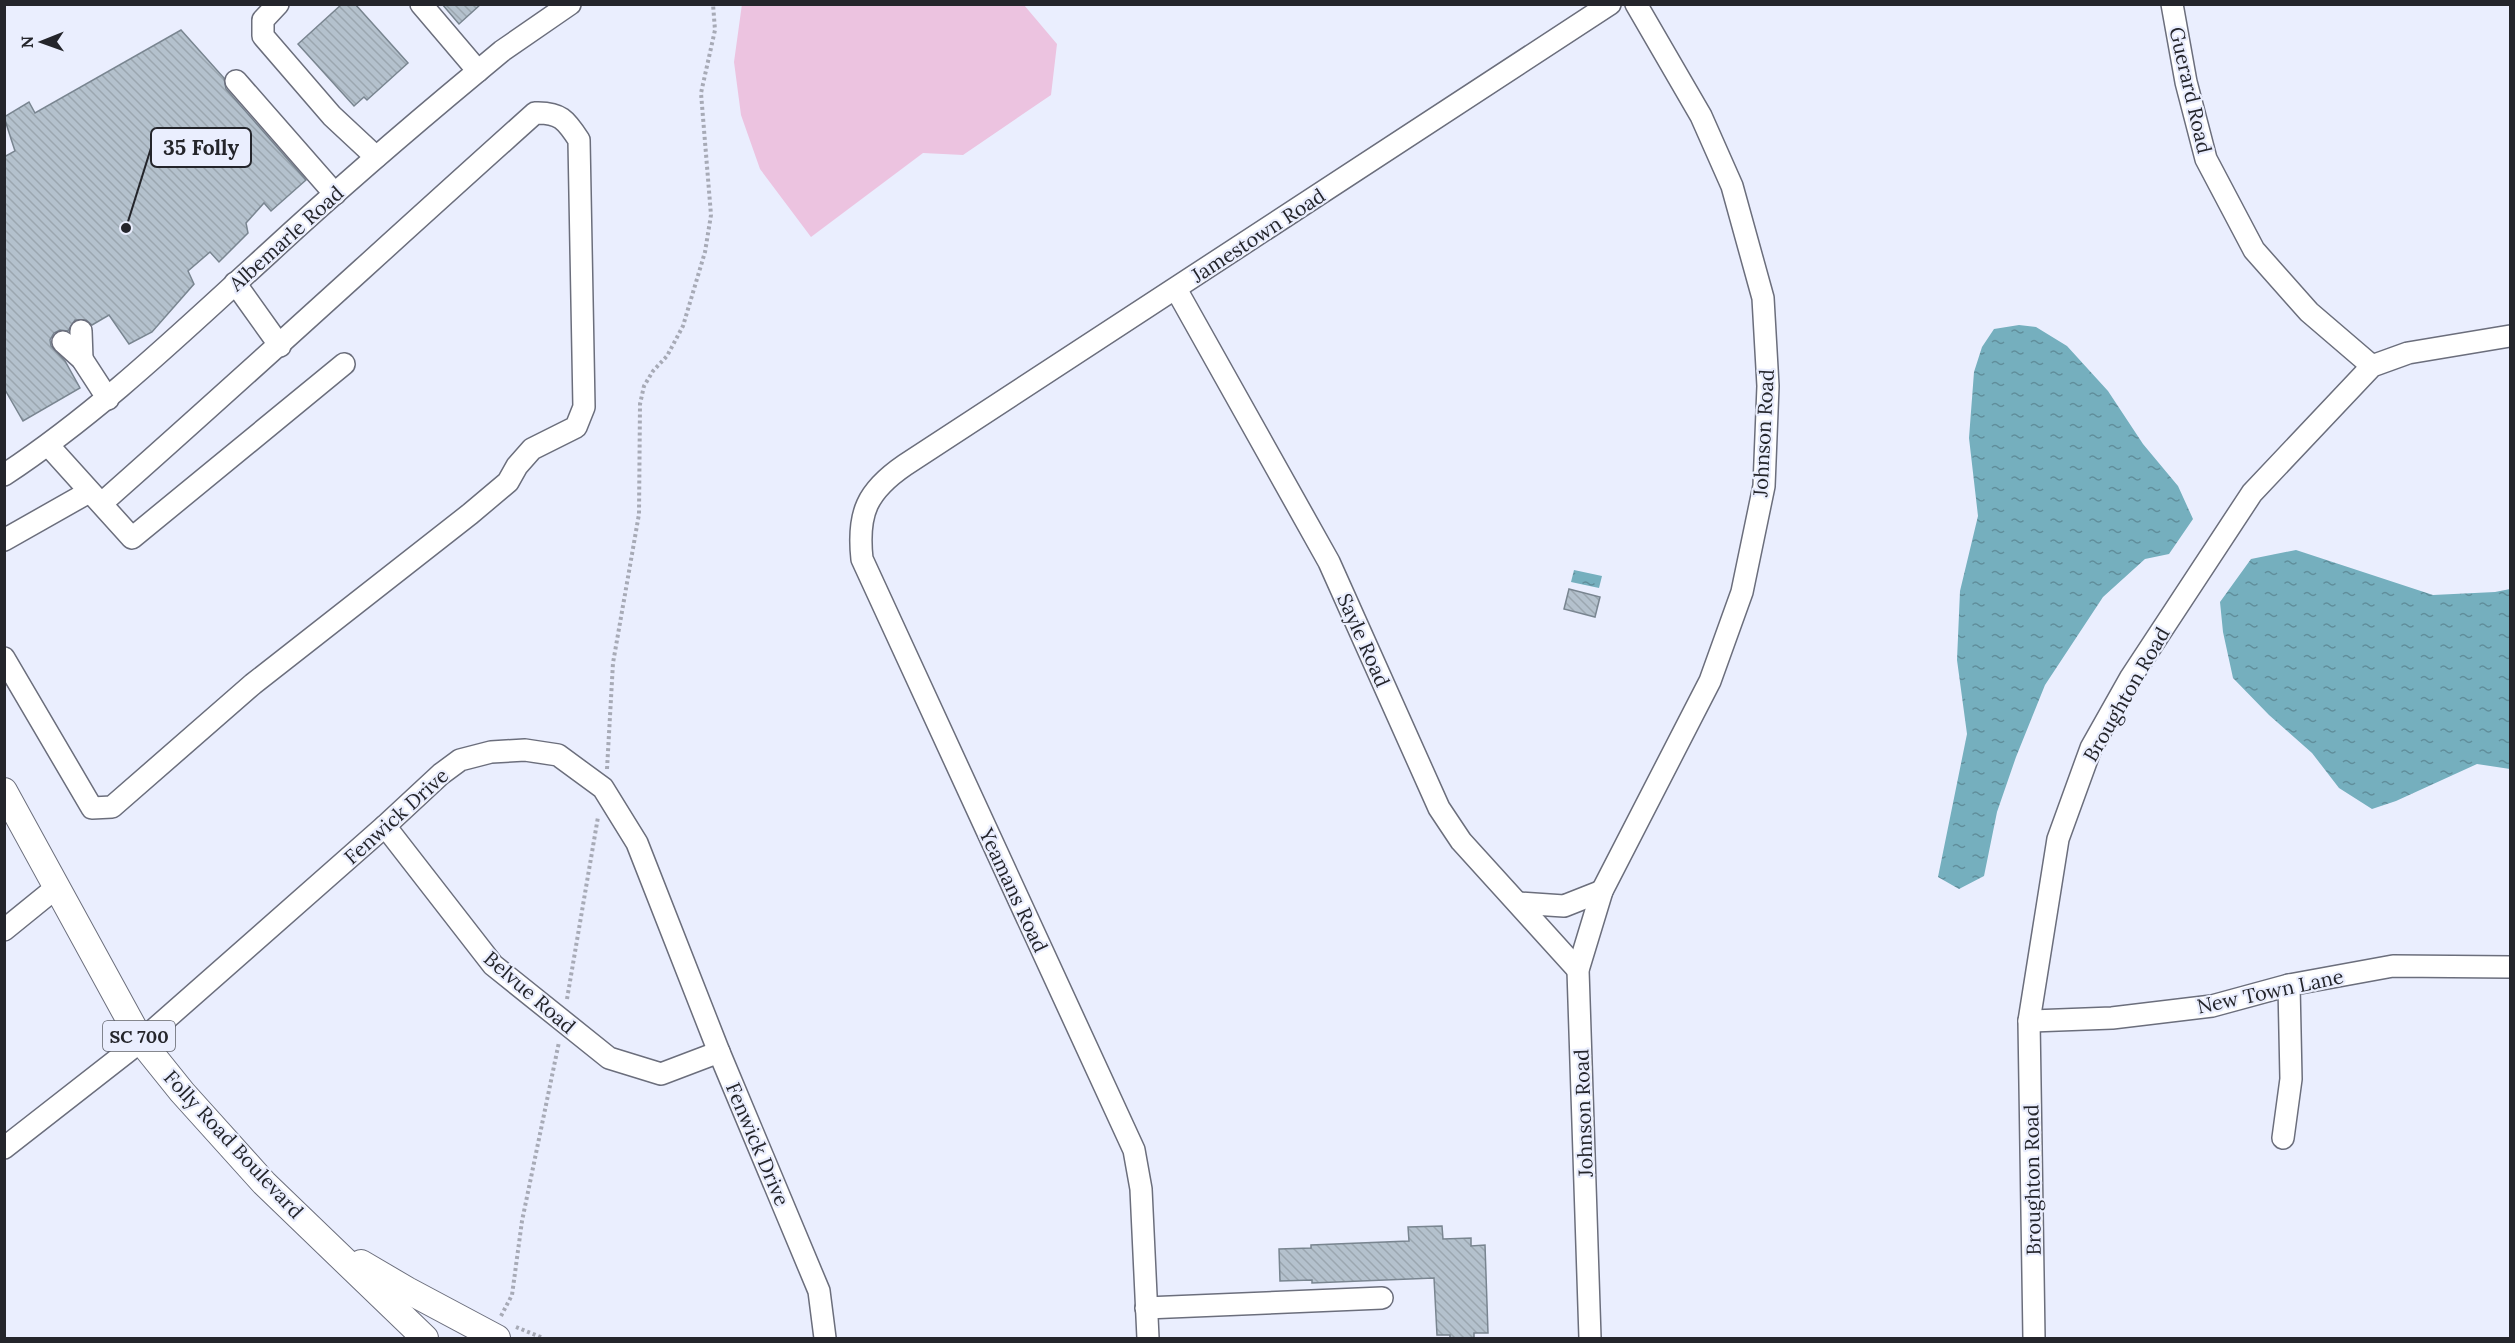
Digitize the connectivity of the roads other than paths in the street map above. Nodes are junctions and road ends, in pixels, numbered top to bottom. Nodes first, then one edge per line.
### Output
1 (278, 4) edge
2 (422, 4) edge
3 (570, 4) edge
4 (1610, 4) edge
5 (1636, 4) edge
6 (2172, 4) edge
7 (478, 71) junction
8 (236, 81) dead end
9 (376, 157) junction
10 (335, 194) junction
11 (235, 283) junction
12 (1176, 289) junction
13 (2511, 336) edge
14 (72, 337) dead end
15 (280, 346) junction
16 (344, 364) dead end
17 (2372, 366) junction
18 (108, 399) junction
19 (48, 445) junction
20 (905, 465) joint
21 (4, 475) edge
22 (96, 497) junction
23 (4, 540) edge
24 (4, 658) edge
25 (7, 803) edge
26 (386, 826) junction
27 (57, 887) junction
28 (1602, 891) junction
29 (1518, 903) junction
30 (4, 930) edge
31 (2511, 967) edge
32 (1578, 970) junction
33 (2289, 985) junction
34 (2029, 1021) junction
35 (141, 1041) junction
36 (719, 1052) junction
37 (2283, 1138) dead end
38 (4, 1148) edge
39 (327, 1242) junction
40 (1382, 1298) dead end
41 (1146, 1308) junction
42 (403, 1329) edge
43 (498, 1329) edge
44 (425, 1338) edge
45 (825, 1338) edge
46 (1148, 1338) edge
47 (1590, 1338) edge
48 (2034, 1338) edge

1 - 9 street
2 - 7 street
3 - 7 street, Albemarle Road
4 - 12 street, Jamestown Road
5 - 28 street, Johnson Road
6 - 17 street, Guerard Road
7 - 9 street, Albemarle Road
8 - 10 street
9 - 10 street, Albemarle Road
10 - 11 street, Albemarle Road
11 - 15 street
11 - 18 street, Albemarle Road
12 - 20 street, Jamestown Road
12 - 29 street, Sayle Road
13 - 17 street, Broughton Road
14 - 18 street
15 - 22 street
15 - 24 street
16 - 22 street
17 - 34 street, Broughton Road
18 - 19 street, Albemarle Road
19 - 21 street, Albemarle Road
19 - 22 street
20 - 41 street, Yeamans Road
22 - 23 street
25 - 27 main road, Folly Road Boulevard / SC 700
26 - 35 street, Fenwick Drive
26 - 36 street, Belvue Road
26 - 36 street, Fenwick Drive
27 - 30 street
27 - 35 main road, Folly Road Boulevard / SC 700
28 - 29 street
28 - 32 street, Johnson Road
29 - 32 street, Sayle Road
31 - 33 street, New Town Lane
32 - 47 street, Johnson Road
33 - 34 street, New Town Lane
33 - 37 street
34 - 48 street, Broughton Road
35 - 38 street, Fenwick Drive
35 - 39 main road, Folly Road Boulevard / SC 700
36 - 45 street, Fenwick Drive
39 - 42 main road, Folly Road Boulevard / SC 700
39 - 43 main road, Folly Road Boulevard / SC 700
40 - 41 street
41 - 46 street, Yeamans Road
42 - 44 main road, Folly Road Boulevard / SC 700

